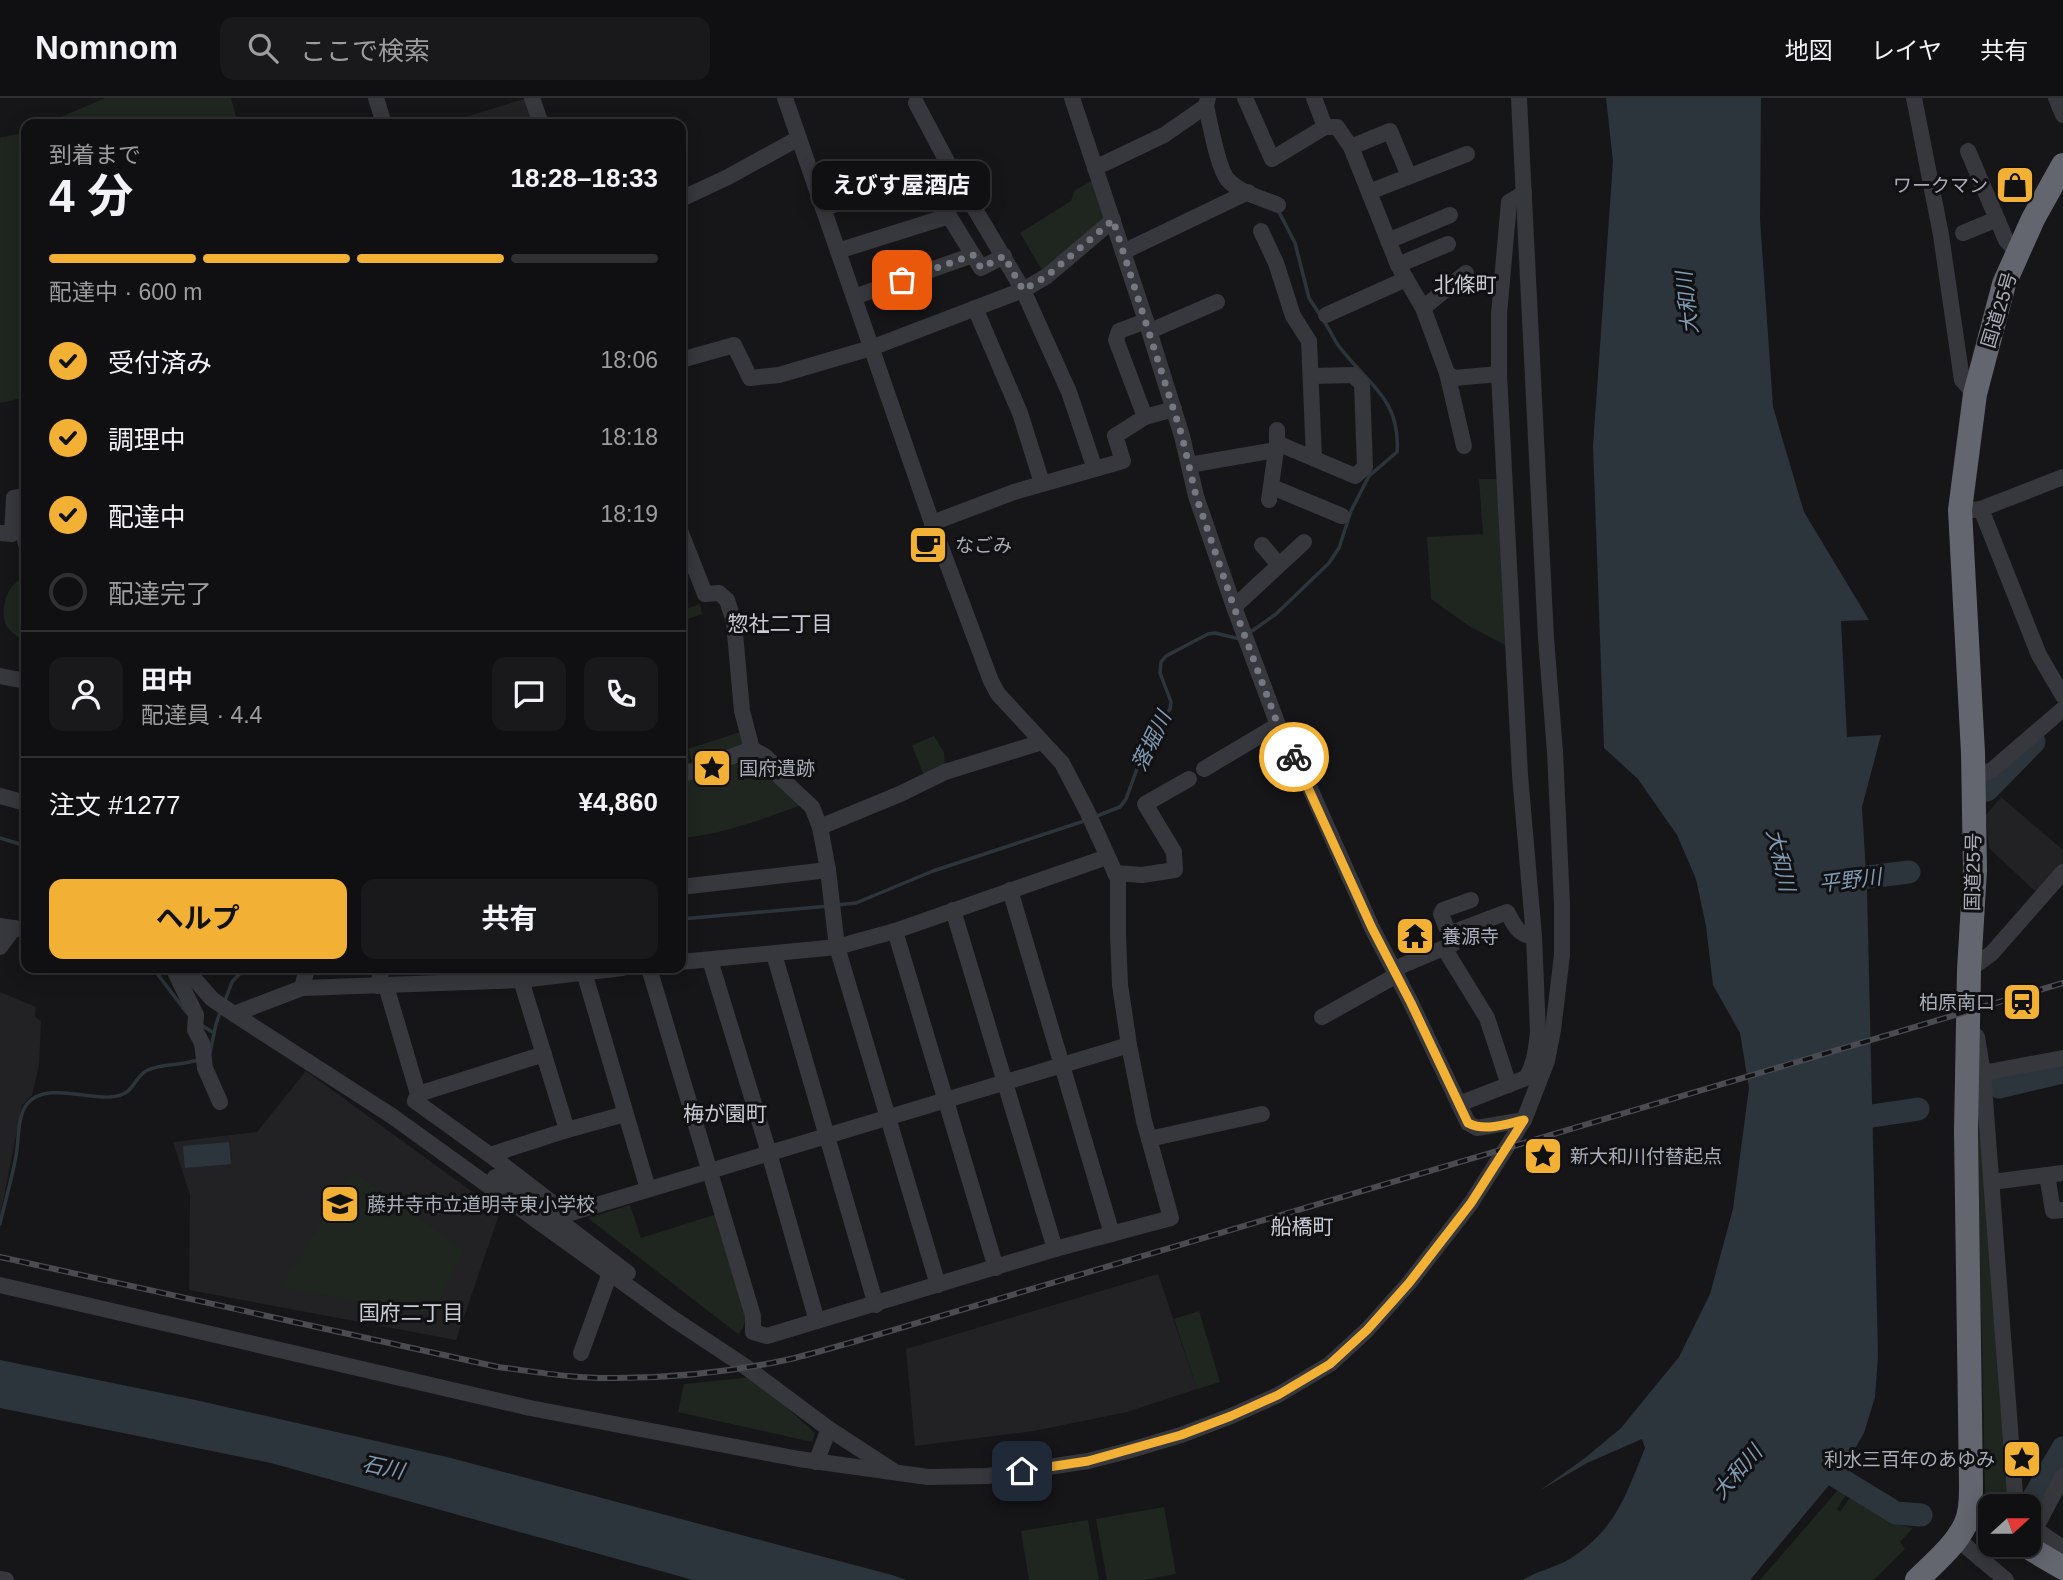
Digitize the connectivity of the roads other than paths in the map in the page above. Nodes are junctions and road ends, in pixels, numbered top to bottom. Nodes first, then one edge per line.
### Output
1 (376, 98) edge
2 (532, 98) edge
3 (785, 98) edge
4 (1072, 98) edge
5 (1245, 98) edge
6 (1314, 98) edge
7 (1519, 98) edge
8 (1914, 98) edge
9 (2056, 98) edge
10 (1207, 102) edge
11 (916, 103) dead end
12 (2063, 115) edge
13 (382, 119) edge
14 (539, 119) edge
15 (1325, 127) junction
16 (799, 138) junction
17 (1351, 147) junction
18 (1968, 151) dead end
19 (1467, 154) dead end
20 (2063, 165) edge
21 (1095, 168) junction
22 (951, 169) junction
23 (1409, 176) junction
24 (1248, 192) junction
25 (1369, 192) junction
26 (1524, 193) junction
27 (686, 197) edge
28 (1278, 205) dead end
29 (823, 208) junction
30 (1450, 215) dead end
31 (1997, 219) junction
32 (1113, 220) junction
33 (1261, 231) dead end
34 (1963, 233) dead end
35 (1388, 241) junction
36 (1448, 244) dead end
37 (838, 251) junction
38 (1124, 252) junction
39 (2018, 253) junction
40 (973, 255) junction
41 (1004, 256) junction
42 (1402, 272) junction
43 (1466, 273) dead end
44 (1023, 290) junction
45 (854, 297) junction
46 (1217, 302) dead end
47 (975, 308) junction
48 (1423, 308) junction
49 (1326, 315) dead end
50 (1148, 326) junction
51 (872, 348) junction
52 (686, 359) edge
53 (1447, 373) junction
54 (1499, 374) junction
55 (1311, 376) junction
56 (1975, 394) junction
57 (1174, 409) junction
58 (1144, 417) junction
59 (1277, 441) junction
60 (1464, 446) dead end
61 (1314, 458) junction
62 (1189, 465) junction
63 (1095, 469) junction
64 (2063, 477) edge
65 (1042, 483) junction
66 (21, 497) edge
67 (1971, 510) junction
68 (1342, 516) dead end
69 (932, 523) junction
70 (18, 538) edge
71 (1304, 542) dead end
72 (1262, 545) dead end
73 (686, 546) edge
74 (1279, 565) junction
75 (1234, 607) junction
76 (0, 676) edge
77 (21, 680) edge
78 (2063, 696) edge
79 (2063, 709) edge
80 (1278, 725) junction
81 (1042, 742) junction
82 (752, 749) junction
83 (1205, 769) dead end
84 (686, 773) edge
85 (1973, 776) junction
86 (1189, 779) dead end
87 (0, 796) edge
88 (21, 802) edge
89 (820, 827) junction
90 (1107, 857) junction
91 (828, 870) junction
92 (2063, 872) edge
93 (1115, 873) junction
94 (686, 886) edge
95 (1010, 890) junction
96 (1471, 900) dead end
97 (953, 910) junction
98 (13, 928) edge
99 (895, 931) junction
100 (1534, 937) junction
101 (1446, 941) junction
102 (0, 947) edge
103 (837, 947) junction
104 (774, 954) junction
105 (710, 960) junction
106 (686, 962) edge
107 (1969, 970) junction
108 (1395, 972) junction
109 (179, 973) edge
110 (183, 973) edge
111 (306, 973) edge
112 (382, 973) edge
113 (576, 973) edge
114 (584, 973) edge
115 (650, 973) edge
116 (521, 980) junction
117 (382, 986) junction
118 (302, 988) junction
119 (234, 1014) junction
120 (1322, 1017) dead end
121 (1967, 1029) junction
122 (1538, 1032) junction
123 (1129, 1045) junction
124 (1549, 1051) junction
125 (544, 1054) junction
126 (2063, 1058) edge
127 (1061, 1067) junction
128 (1983, 1073) junction
129 (1005, 1084) junction
130 (1509, 1085) junction
131 (418, 1094) junction
132 (945, 1101) junction
133 (220, 1102) dead end
134 (1459, 1104) junction
135 (625, 1114) junction
136 (1262, 1114) dead end
137 (887, 1119) junction
138 (1524, 1120) junction
139 (567, 1130) junction
140 (827, 1137) junction
141 (1149, 1139) junction
142 (441, 1151) junction
143 (769, 1153) junction
144 (490, 1155) junction
145 (709, 1170) junction
146 (2055, 1174) edge
147 (1992, 1182) junction
148 (648, 1189) junction
149 (2063, 1210) edge
150 (564, 1218) junction
151 (1112, 1234) junction
152 (1055, 1249) junction
153 (996, 1268) junction
154 (610, 1273) junction
155 (0, 1285) edge
156 (938, 1285) junction
157 (876, 1305) junction
158 (672, 1318) junction
159 (817, 1321) junction
160 (581, 1353) dead end
161 (830, 1429) junction
162 (816, 1462) junction
163 (899, 1474) junction
164 (2063, 1476) edge
165 (2015, 1494) edge
166 (1978, 1512) edge
167 (2041, 1513) edge
168 (1978, 1521) edge
169 (1956, 1538) junction
170 (2041, 1546) edge
171 (2061, 1567) edge
172 (0, 1579) edge
173 (6, 1580) edge
174 (1917, 1580) edge
175 (2006, 1580) edge

1 - 13 street
2 - 14 street
3 - 16 street
4 - 21 street
5 - 15 street
6 - 15 street
7 - 26 street
8 - 56 street
9 - 12 street
10 - 21 street
10 - 24 street
11 - 22 street
15 - 17 street
16 - 27 street
16 - 29 street
17 - 23 street
17 - 25 street
18 - 31 street
19 - 23 street
20 - 39 highway, 国道25号
21 - 32 street
22 - 29 street
22 - 41 street
23 - 25 street
24 - 28 street
24 - 38 street
25 - 35 street
26 - 54 street
26 - 124 street
29 - 37 street
30 - 35 street
31 - 34 street
31 - 39 street
32 - 38 street
32 - 44 street
33 - 55 street
35 - 42 street
36 - 42 street
37 - 40 street
37 - 45 street
38 - 50 street
39 - 56 highway, 国道25号
40 - 41 street
40 - 45 street
41 - 44 street
42 - 48 street
42 - 49 street
43 - 48 street
44 - 47 street
44 - 63 street
45 - 51 street
46 - 50 street
47 - 51 street
47 - 65 street
48 - 53 street
50 - 57 street
50 - 58 street
51 - 52 street
51 - 69 street
53 - 54 street
53 - 60 street
54 - 100 street
55 - 61 street
55 - 61 street
56 - 67 highway, 国道25号
57 - 58 street
57 - 62 street
58 - 63 street
59 - 61 street
59 - 62 street
59 - 68 street
62 - 75 street
63 - 65 street
64 - 67 street
65 - 69 street
66 - 70 street
67 - 78 street
67 - 85 highway, 国道25号
69 - 81 street
71 - 74 street
72 - 74 street
73 - 82 street
74 - 75 street
75 - 80 street
76 - 77 street
79 - 85 street
80 - 83 street
80 - 108 street
81 - 89 street
81 - 90 street
82 - 84 street
82 - 89 street
85 - 107 highway, 国道25号
86 - 93 street
87 - 88 street
89 - 91 street
90 - 93 street
90 - 95 street
91 - 94 street
91 - 103 street
92 - 107 street
93 - 123 street
95 - 97 street
95 - 127 street
96 - 101 street
97 - 99 street
97 - 129 street
98 - 102 street
99 - 103 street
99 - 132 street
100 - 101 street
100 - 122 street
101 - 108 street
101 - 130 street
103 - 104 street
103 - 137 street
104 - 105 street
104 - 140 street
105 - 106 street
105 - 143 street
107 - 121 highway, 国道25号
108 - 120 street
108 - 134 street
109 - 133 street
110 - 119 street
111 - 118 street
112 - 117 street
113 - 116 street
114 - 135 street
115 - 145 street
116 - 117 street
116 - 125 street
117 - 118 street
117 - 131 street
118 - 119 street
119 - 142 street
121 - 128 street
121 - 166 highway, 国道25号
122 - 124 street
122 - 130 street
123 - 127 street
123 - 141 street
124 - 138 street
125 - 131 street
125 - 139 street
126 - 128 street
127 - 129 street
127 - 151 street
128 - 147 street
129 - 132 street
129 - 152 street
130 - 134 street
131 - 144 street
132 - 137 street
132 - 153 street
134 - 138 street
135 - 139 street
135 - 148 street
136 - 141 street
137 - 140 street
137 - 156 street
138 - 163 street
139 - 144 street
140 - 143 street
140 - 157 street
141 - 151 street
142 - 150 street
142 - 154 street
143 - 145 street
143 - 159 street
144 - 150 street
145 - 148 street
145 - 159 street
146 - 147 street
146 - 149 street
147 - 165 street
148 - 150 street
150 - 158 street
151 - 152 street
152 - 153 street
153 - 156 street
154 - 158 street
154 - 160 street
155 - 162 street
156 - 157 street
157 - 159 street
158 - 161 street
161 - 162 street
161 - 163 street
162 - 163 street
164 - 167 street
168 - 169 highway, 国道25号
169 - 174 highway, 国道25号
169 - 175 street
170 - 171 highway
172 - 173 street

